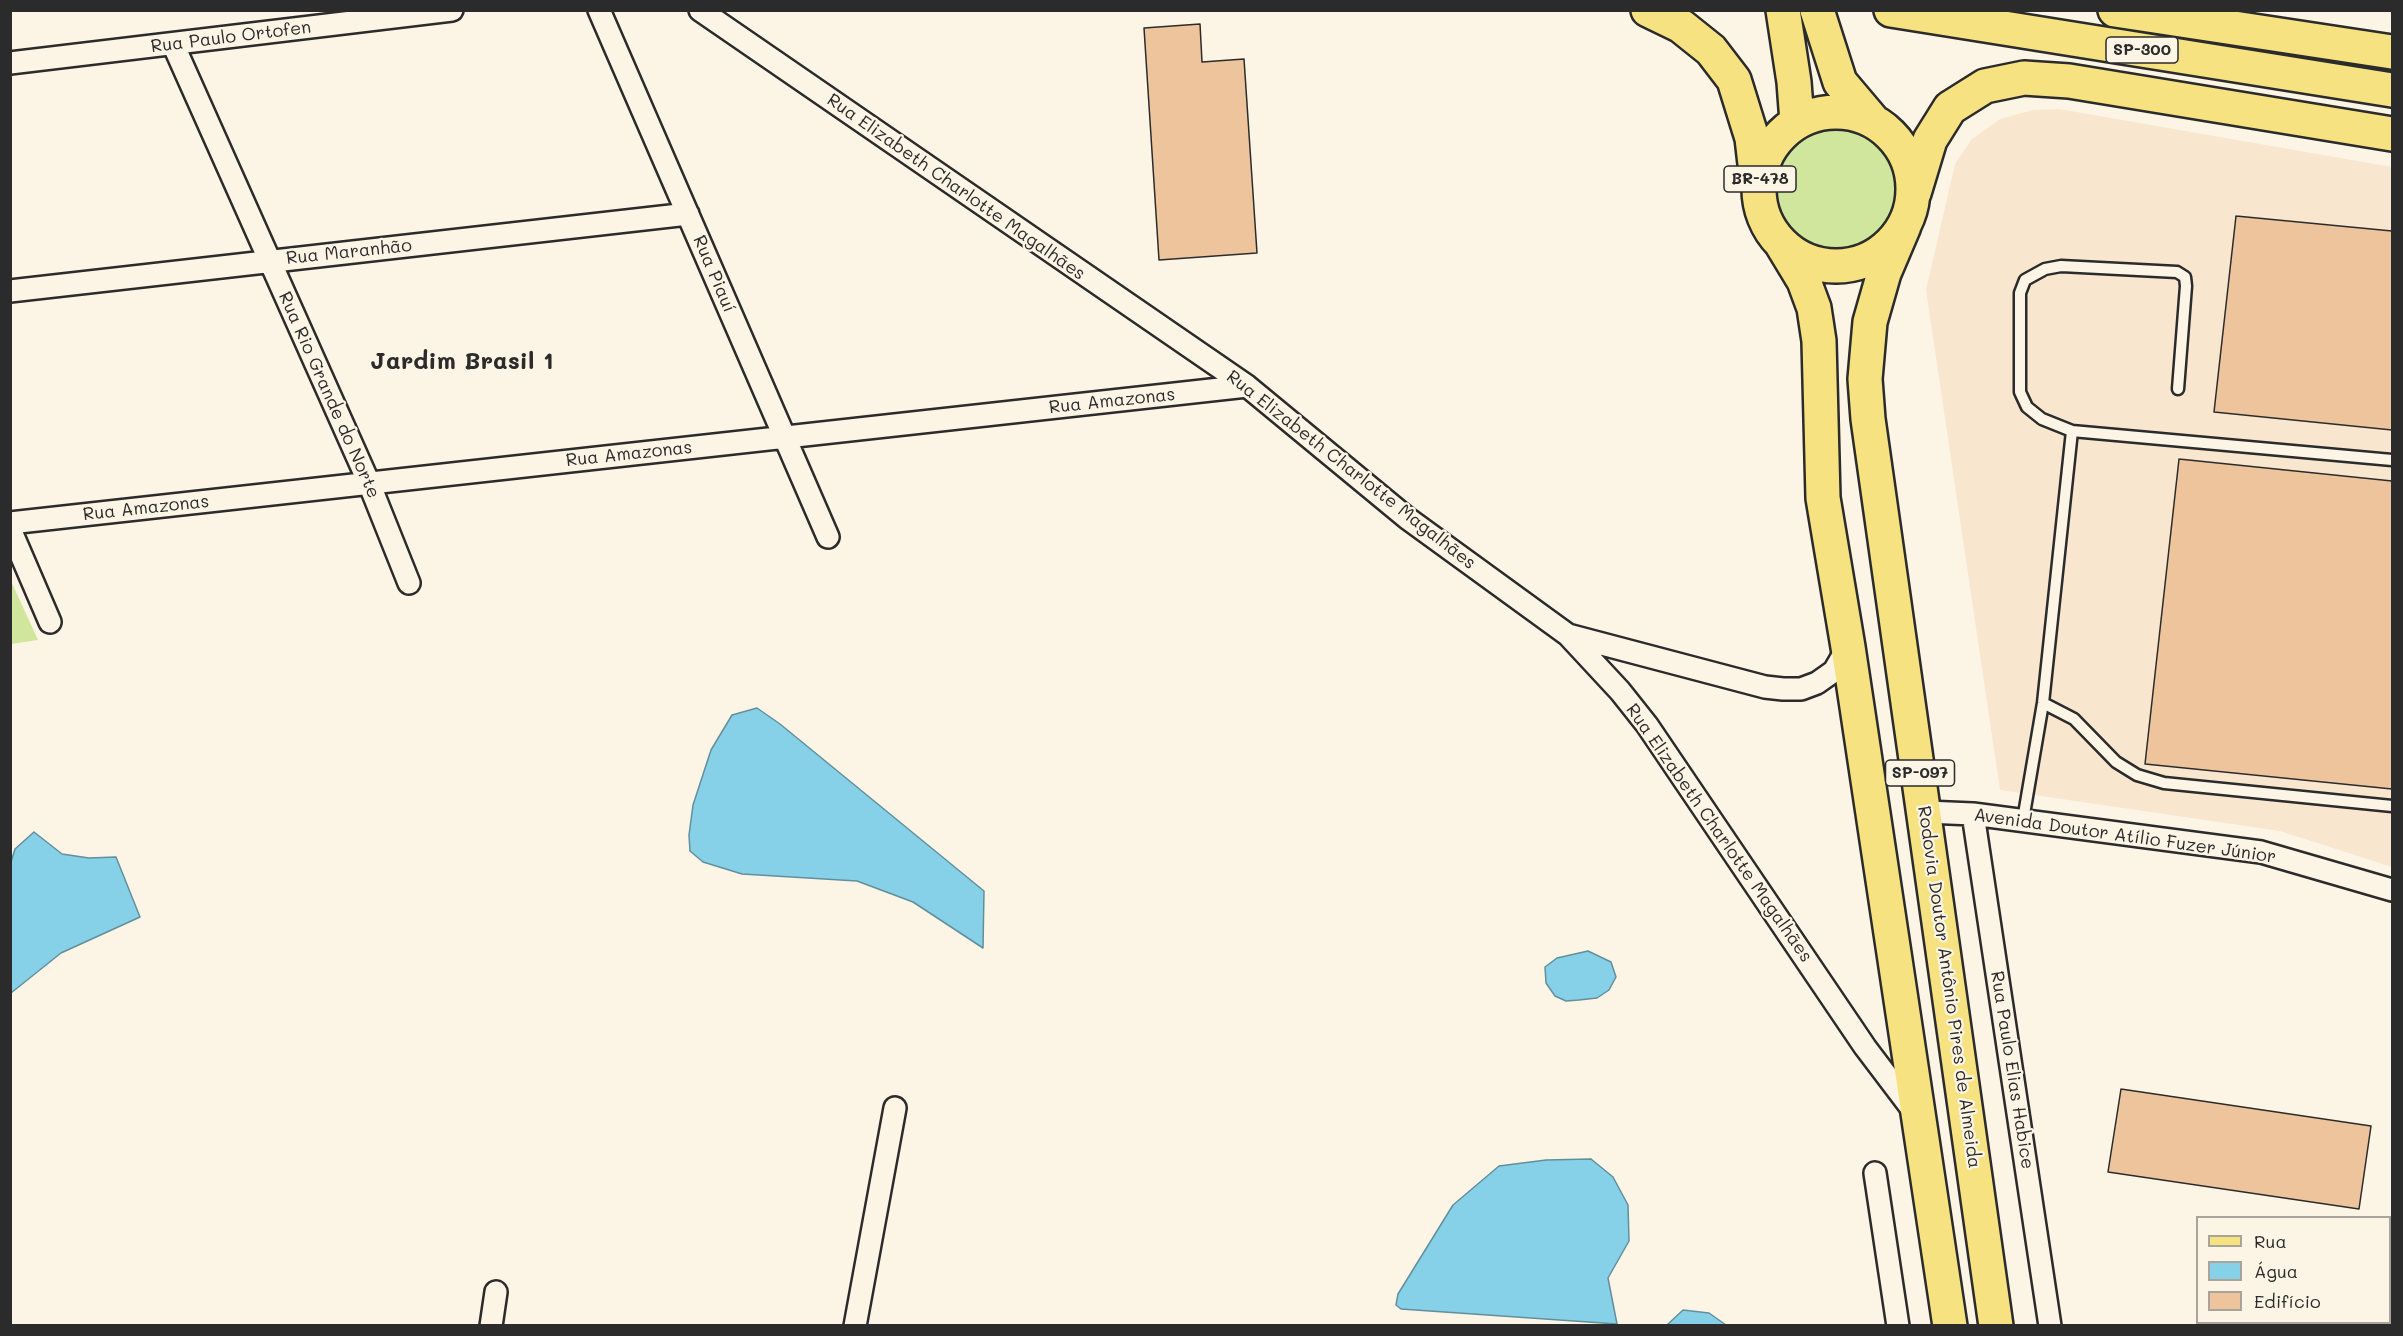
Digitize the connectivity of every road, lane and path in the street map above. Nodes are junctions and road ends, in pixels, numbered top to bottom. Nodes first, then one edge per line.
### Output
1 (452, 10) edge
2 (599, 10) edge
3 (700, 10) edge
4 (1648, 10) edge
5 (1891, 10) edge
6 (2115, 10) edge
7 (1820, 21) edge
8 (1786, 23) edge
9 (172, 44) junction
10 (2392, 52) edge
11 (10, 63) edge
12 (2392, 90) edge
13 (1873, 121) junction
14 (1797, 122) junction
15 (2392, 134) edge
16 (1914, 193) junction
17 (1759, 195) junction
18 (688, 214) junction
19 (1904, 226) junction
20 (1782, 243) junction
21 (270, 261) junction
22 (10, 291) edge
23 (1247, 386) junction
24 (2178, 389) dead end
25 (2072, 431) junction
26 (785, 437) junction
27 (2392, 460) edge
28 (369, 483) junction
29 (10, 523) edge
30 (10, 529) edge
31 (828, 537) dead end
32 (409, 583) dead end
33 (50, 622) dead end
34 (1568, 635) junction
35 (1848, 646) junction
36 (2043, 703) junction
37 (2392, 806) edge
38 (1926, 812) junction
39 (1973, 814) junction
40 (2023, 819) junction
41 (2392, 890) edge
42 (895, 1108) dead end
43 (1918, 1116) junction
44 (1875, 1173) dead end
45 (496, 1293) dead end
46 (491, 1326) edge
47 (855, 1326) edge
48 (1898, 1326) edge
49 (1950, 1326) edge
50 (1996, 1326) edge
51 (2050, 1326) edge

1 - 9 street, Rua Paulo Ortofen
2 - 18 street, Rua Piauí
3 - 23 street, Rua Elizabeth Charlotte Magalhães
4 - 17 main road
5 - 12 main road, SP-300
6 - 10 main road, SP-300
7 - 13 main road
8 - 14 main road
9 - 11 street, Rua Paulo Ortofen
9 - 21 street, Rua Rio Grande do Norte
13 - 14 main road
13 - 16 main road
14 - 17 main road, BR-478
15 - 16 main road
16 - 19 main road
17 - 20 main road, BR-478
18 - 21 street, Rua Maranhão
18 - 26 street, Rua Piauí
19 - 20 main road
19 - 38 main road, Rodovia Doutor Antônio Pires de Almeida / SP-097
20 - 35 main road, SP-097
21 - 22 street, Rua Maranhão
21 - 28 street, Rua Rio Grande do Norte
23 - 26 street, Rua Amazonas
23 - 34 street, Rua Elizabeth Charlotte Magalhães
24 - 25 lane
25 - 27 lane
25 - 36 lane
26 - 28 street, Rua Amazonas
26 - 31 street, Rua Piauí
28 - 29 street, Rua Amazonas
28 - 32 street, Rua Rio Grande do Norte
30 - 33 street
34 - 35 street
34 - 43 street, Rua Elizabeth Charlotte Magalhães
35 - 43 main road, SP-097
36 - 37 lane
36 - 40 lane
38 - 39 street, Avenida Doutor Atílio Fuzer Júnior
38 - 50 main road, Rodovia Doutor Antônio Pires de Almeida / SP-097
39 - 40 street, Avenida Doutor Atílio Fuzer Júnior
39 - 51 street, Rua Paulo Elias Habice
40 - 41 street, Avenida Doutor Atílio Fuzer Júnior
42 - 47 street
43 - 49 main road, SP-097
44 - 48 street
45 - 46 street

